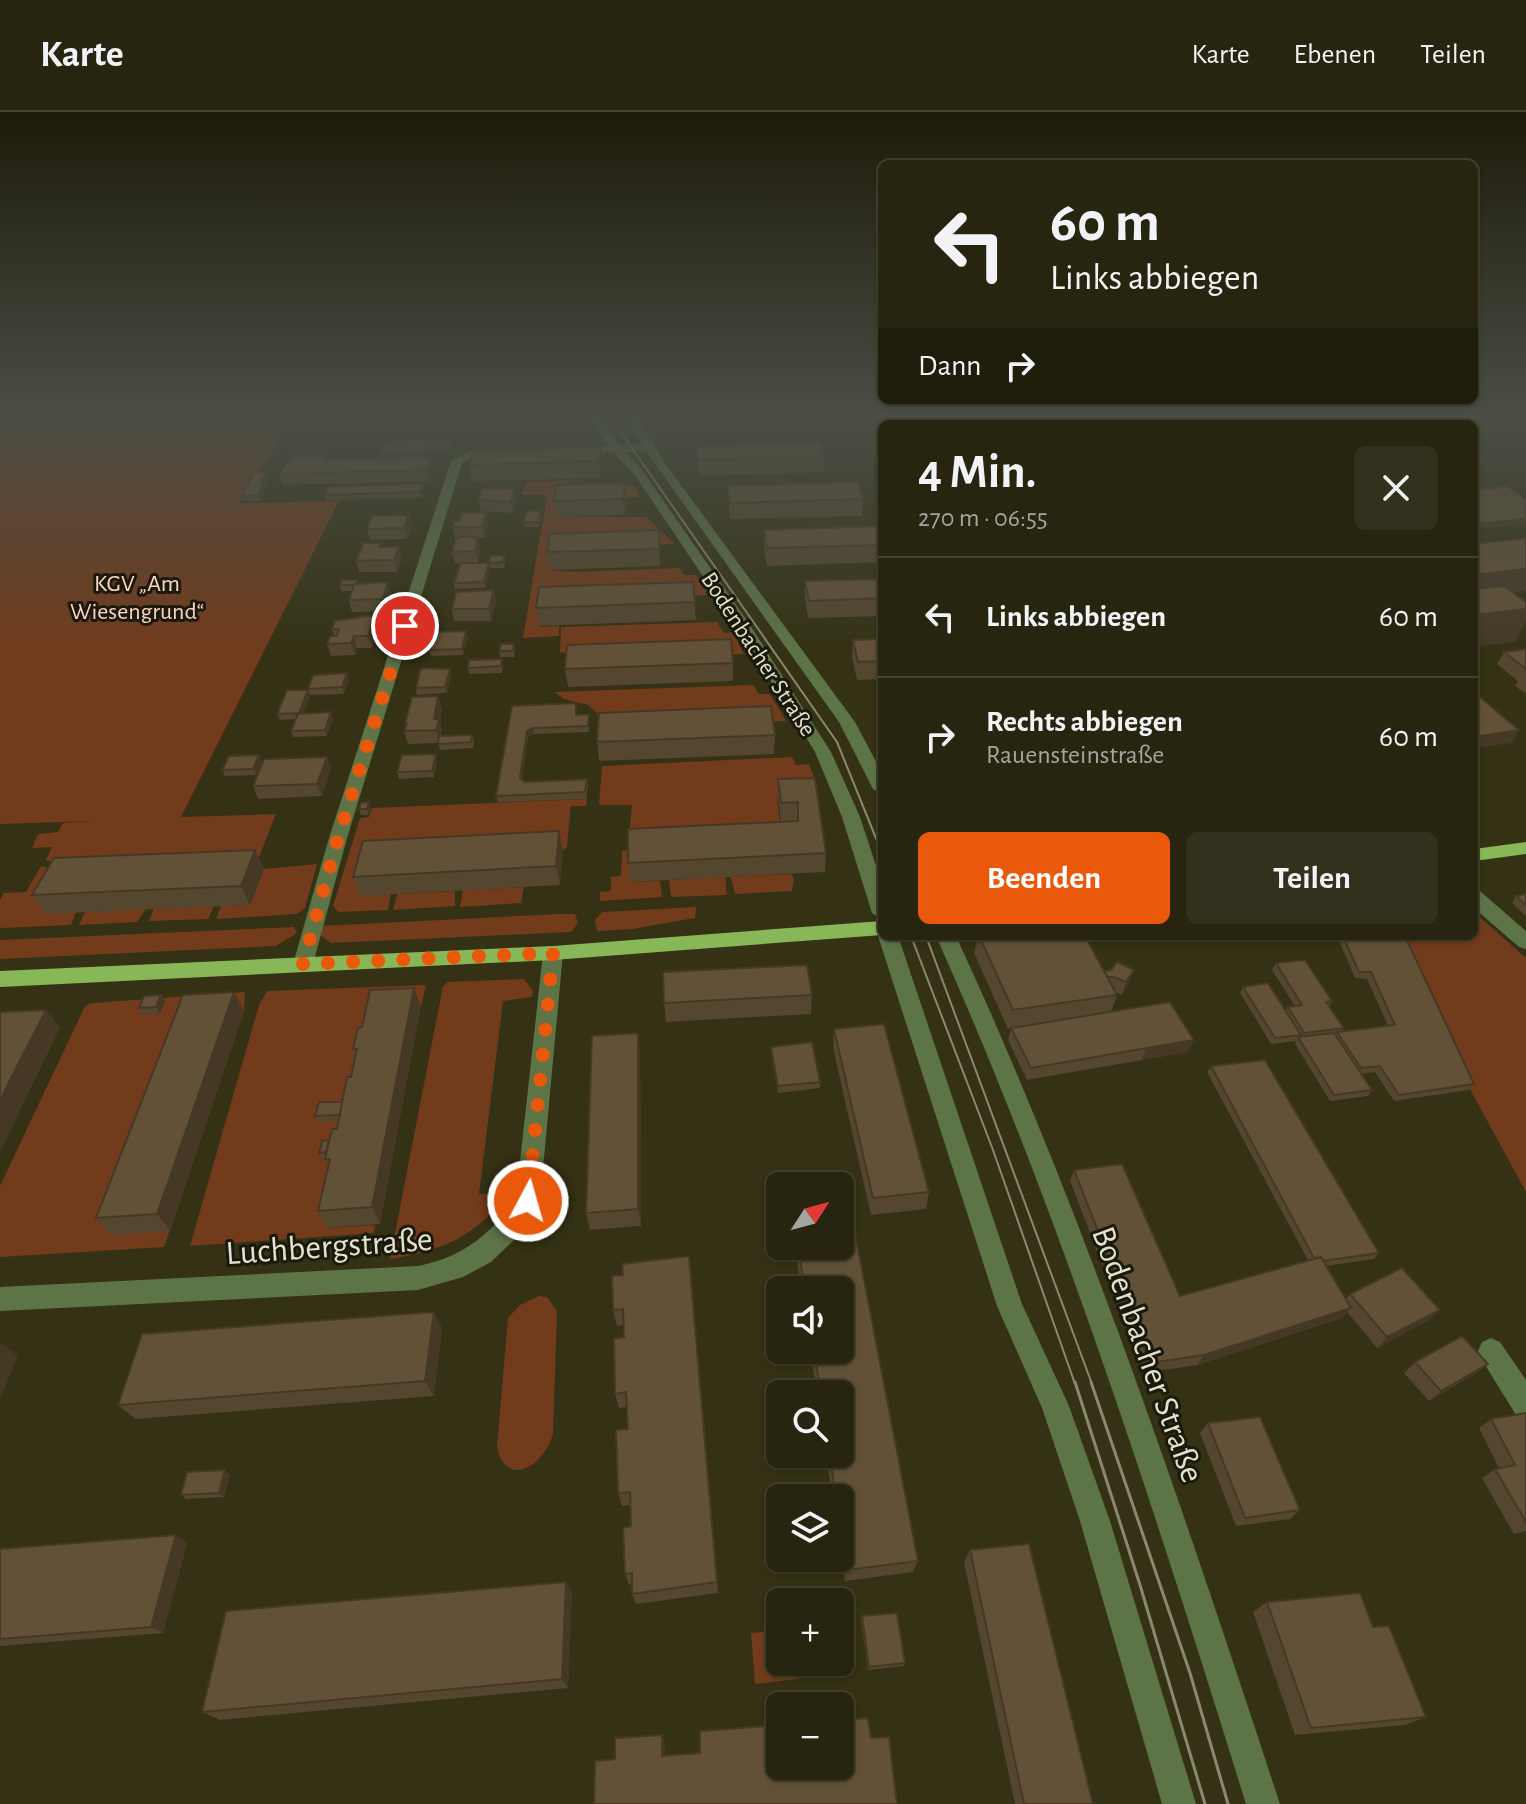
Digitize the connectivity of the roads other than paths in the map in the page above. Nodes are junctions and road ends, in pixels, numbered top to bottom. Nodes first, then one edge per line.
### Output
1 (446, 497) edge
2 (655, 497) edge
3 (683, 497) edge
4 (878, 781) edge
5 (1526, 848) edge
6 (1478, 854) edge
7 (1478, 900) edge
8 (878, 901) edge
9 (878, 928) edge
10 (889, 940) edge
11 (948, 940) edge
12 (1526, 942) edge
13 (553, 953) junction
14 (303, 964) junction
15 (0, 979) edge
16 (0, 1299) edge
17 (1491, 1351) dead end
18 (1526, 1405) edge
19 (1179, 1804) edge
20 (1263, 1804) edge

1 - 14 street
2 - 8 street, Bodenbacher Straße
3 - 4 street, Bodenbacher Straße
5 - 6 main road
7 - 12 street
9 - 13 main road
10 - 19 street
11 - 20 street, Bodenbacher Straße
13 - 14 main road
13 - 16 street, Luchbergstraße
14 - 15 main road
17 - 18 street

